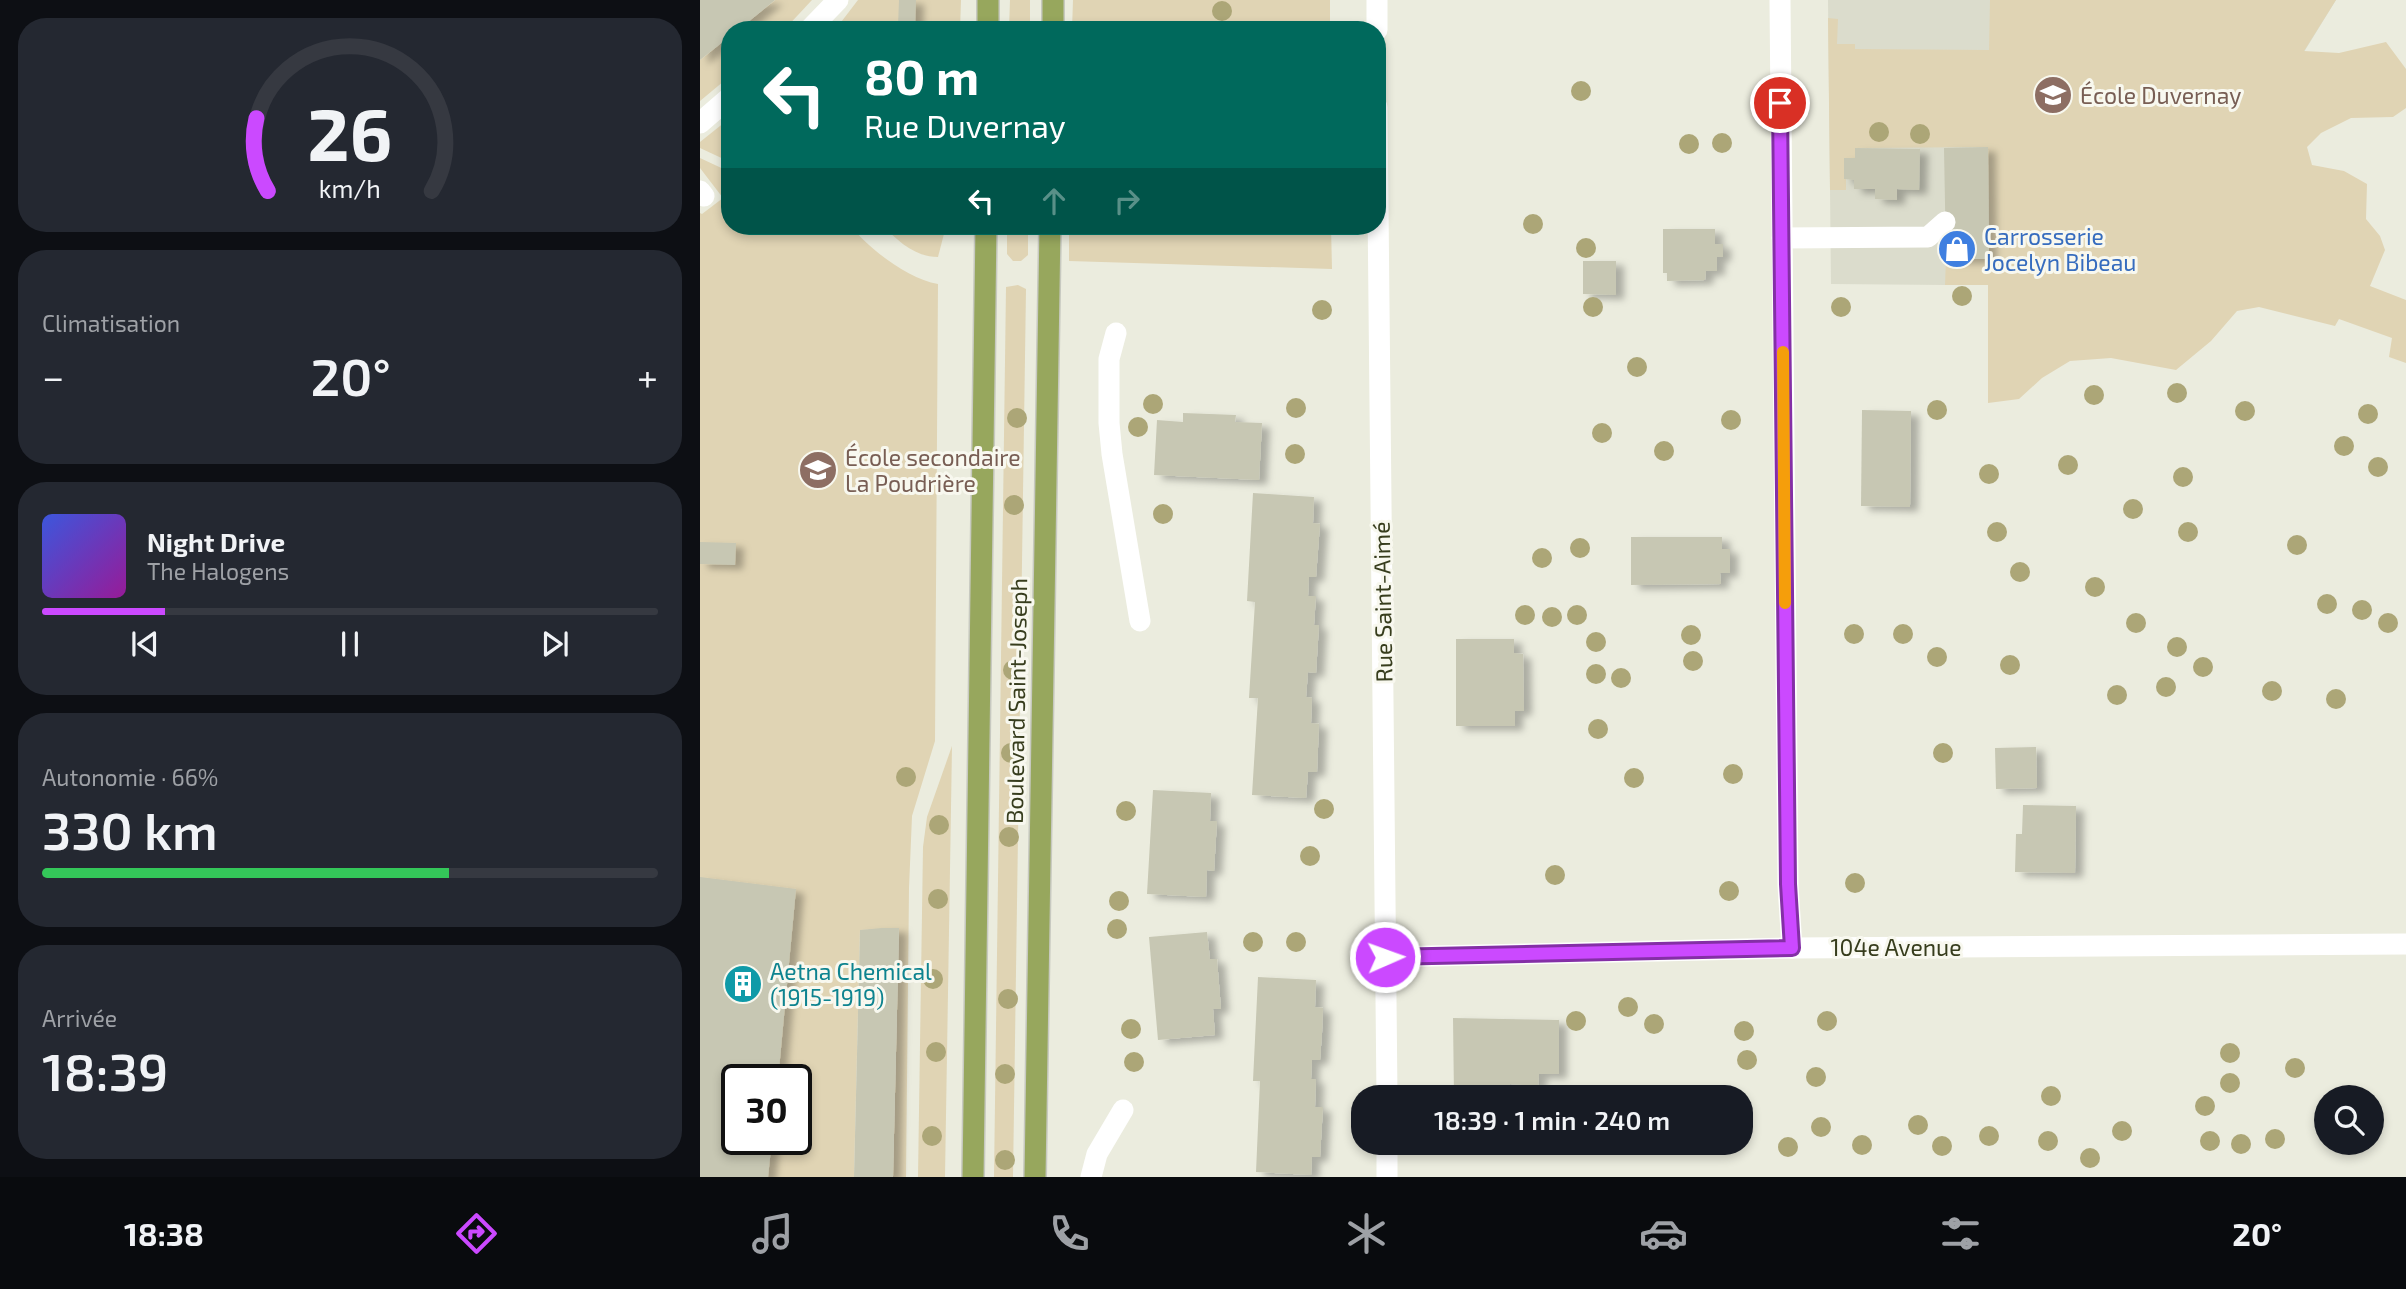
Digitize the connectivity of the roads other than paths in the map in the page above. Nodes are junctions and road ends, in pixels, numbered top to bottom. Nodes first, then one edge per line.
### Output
1 (838, 0) edge
2 (988, 0) edge
3 (1053, 0) edge
4 (1377, 0) edge
5 (1780, 0) edge
6 (818, 21) edge
7 (988, 21) edge
8 (1052, 21) edge
9 (1377, 21) edge
10 (721, 105) edge
11 (700, 123) edge
12 (1945, 222) dead end
13 (986, 235) edge
14 (1050, 235) edge
15 (1378, 235) edge
16 (1782, 238) junction
17 (1116, 333) dead end
18 (1139, 621) dead end
19 (2406, 944) edge
20 (1792, 948) junction
21 (1385, 957) junction
22 (1387, 1085) edge
23 (1124, 1110) dead end
24 (1387, 1155) edge
25 (974, 1177) edge
26 (1035, 1177) edge
27 (1091, 1177) edge
28 (1387, 1177) edge

1 - 6 street
2 - 7 main road
3 - 8 main road
4 - 9 street
5 - 16 street
10 - 11 street
12 - 16 street
13 - 25 main road, Boulevard Saint-Joseph
14 - 26 main road, Boulevard Saint-Joseph
15 - 21 street, Rue Saint-Aimé
16 - 20 street
17 - 18 street
19 - 20 street, 104e Avenue
20 - 21 street, 104e Avenue
21 - 22 street, Rue Saint-Aimé
23 - 27 street
24 - 28 street

